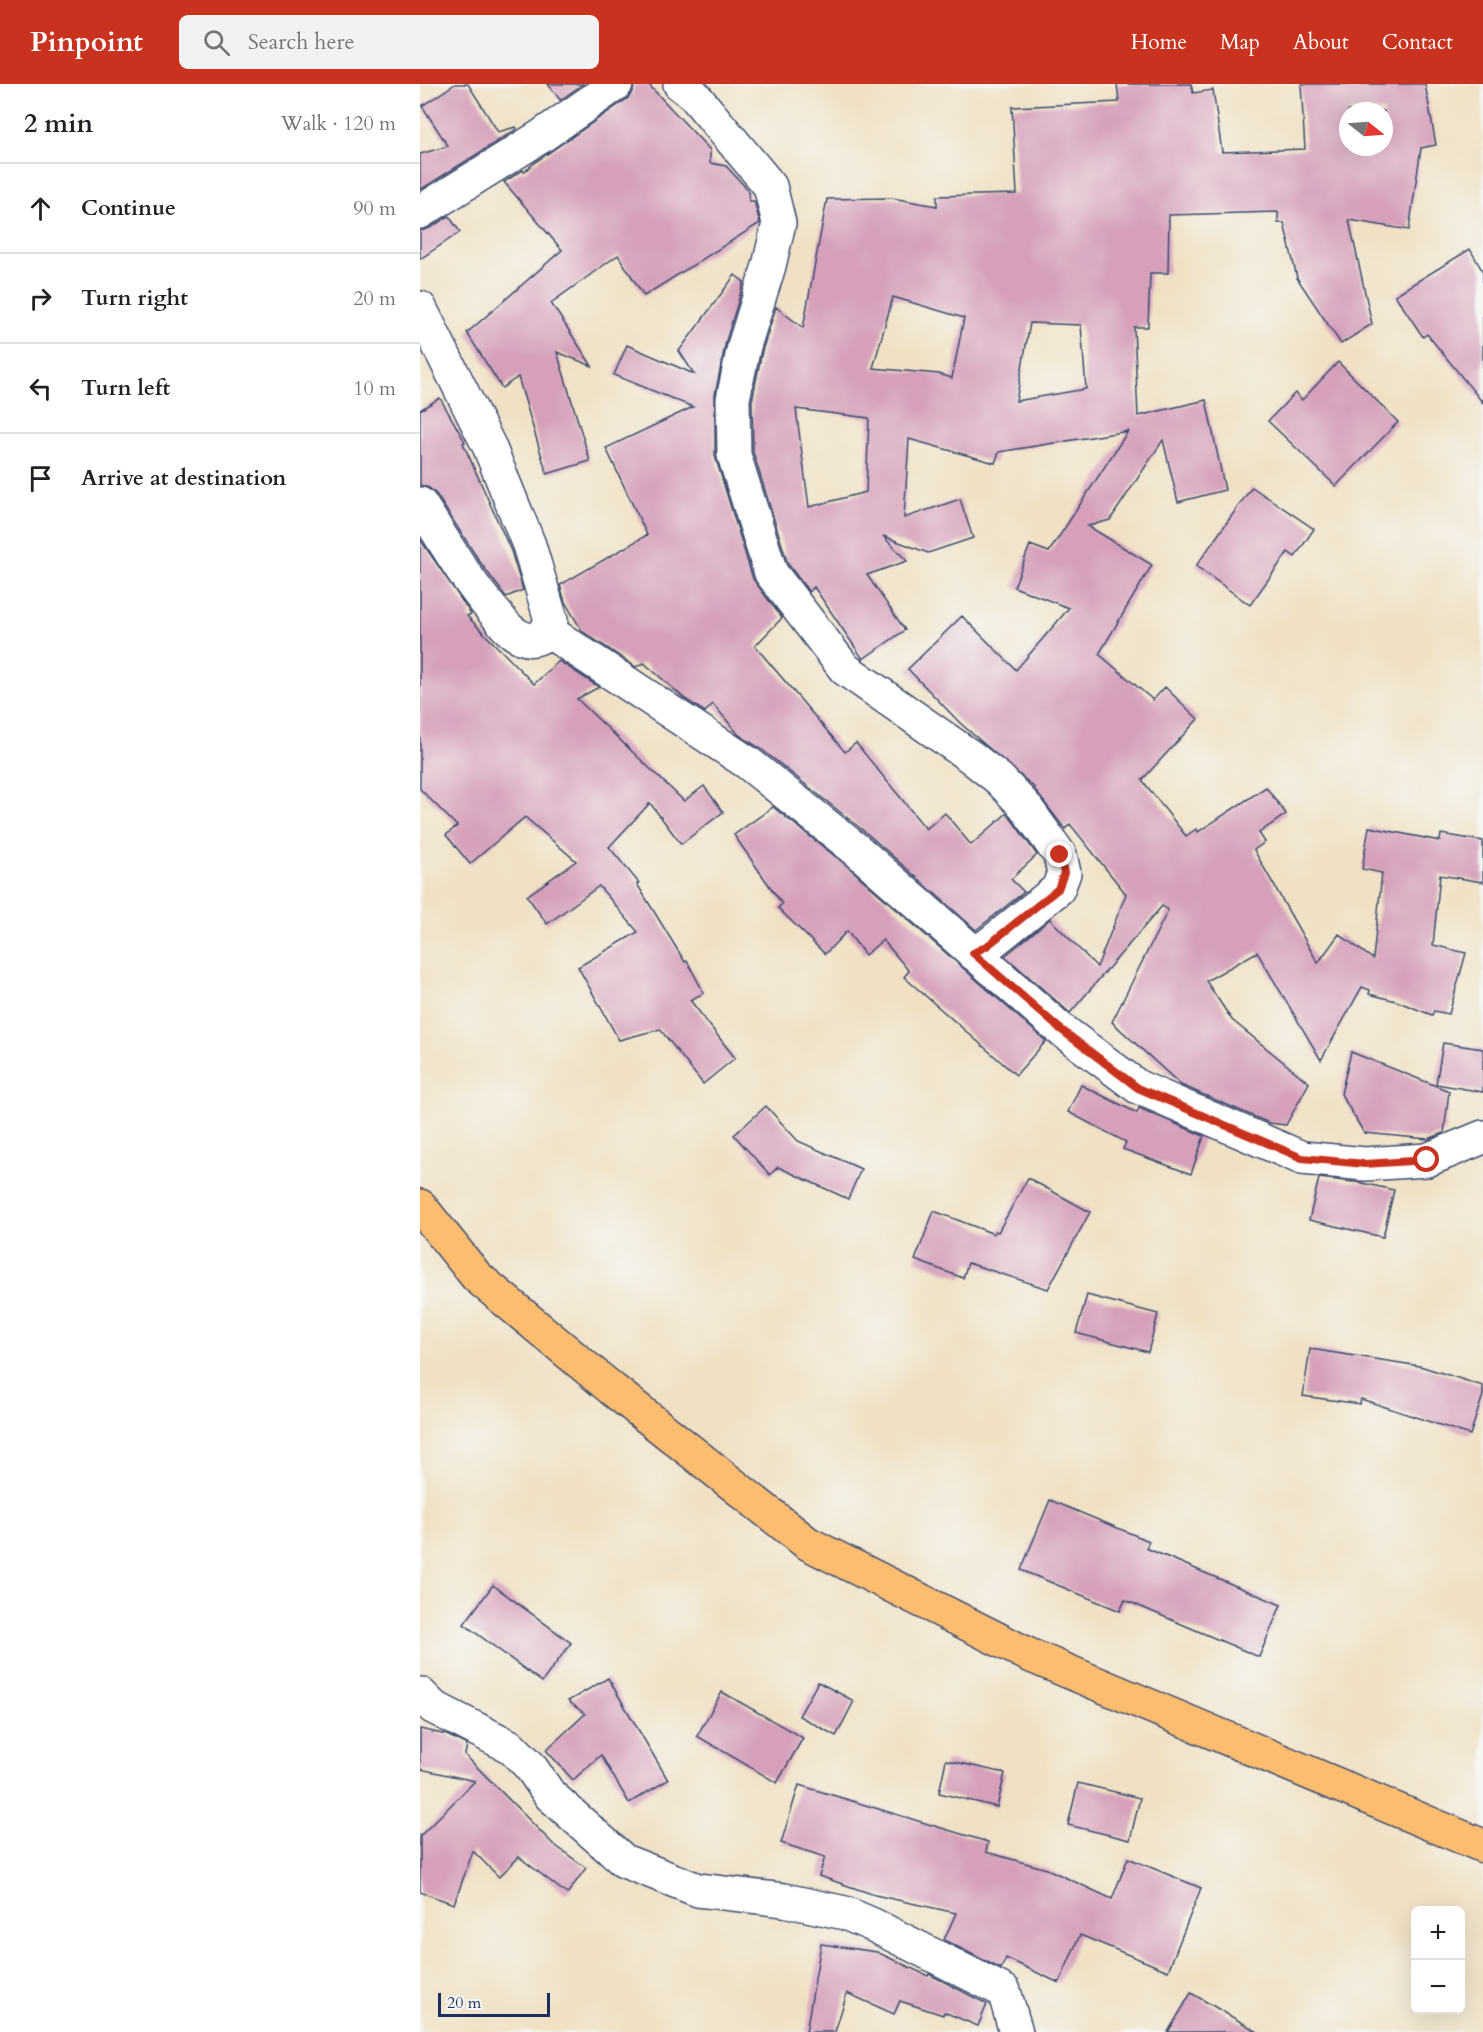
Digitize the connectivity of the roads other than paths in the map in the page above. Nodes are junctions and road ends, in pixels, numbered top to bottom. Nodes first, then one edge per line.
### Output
1 (616, 84) edge
2 (680, 84) edge
3 (420, 212) edge
4 (420, 308) edge
5 (420, 504) edge
6 (548, 631) junction
7 (973, 953) junction
8 (1483, 1137) edge
9 (420, 1206) edge
10 (420, 1694) edge
11 (1483, 1846) edge
12 (1016, 2032) edge

1 - 3 street
2 - 7 street
4 - 6 street
5 - 6 street
6 - 7 street
7 - 8 street
9 - 11 main road
10 - 12 street

